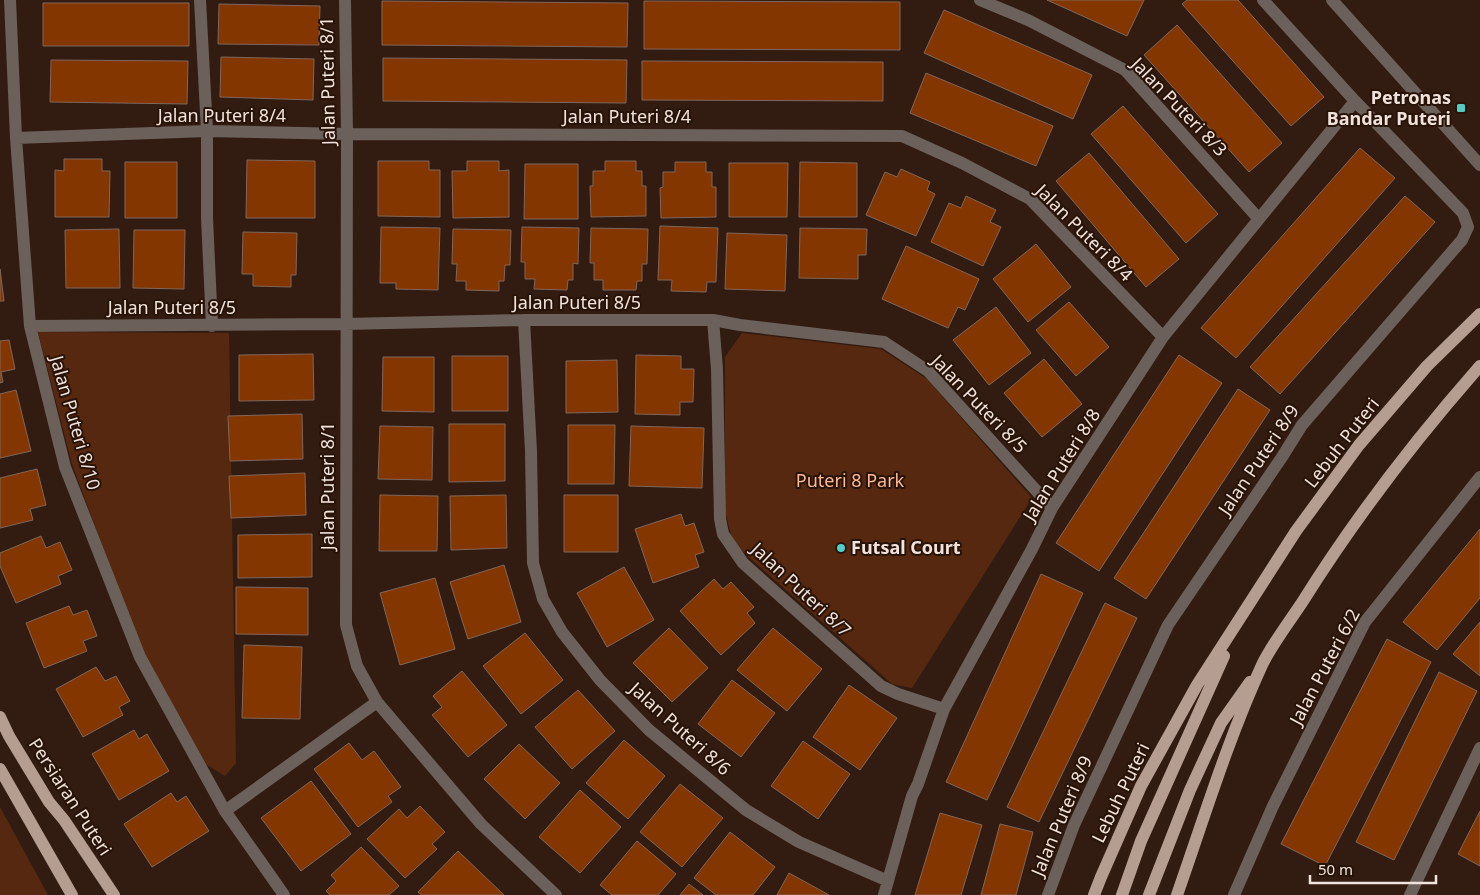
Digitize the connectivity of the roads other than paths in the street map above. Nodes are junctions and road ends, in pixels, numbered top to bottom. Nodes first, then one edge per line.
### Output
1 (10, 0) edge
2 (200, 0) edge
3 (345, 0) edge
4 (980, 0) edge
5 (1263, 0) edge
6 (1332, 0) edge
7 (1355, 101) junction
8 (207, 132) junction
9 (347, 134) junction
10 (16, 138) junction
11 (1480, 165) edge
12 (1258, 218) junction
13 (1480, 314) edge
14 (524, 320) junction
15 (712, 320) junction
16 (345, 324) junction
17 (30, 326) junction
18 (212, 326) junction
19 (1164, 338) junction
20 (1480, 366) edge
21 (1480, 477) edge
22 (1052, 508) junction
23 (1247, 606) junction
24 (1263, 663) junction
25 (377, 702) junction
26 (944, 709) junction
27 (0, 716) edge
28 (1480, 748) edge
29 (0, 769) edge
30 (225, 811) junction
31 (888, 881) junction
32 (72, 895) edge
33 (114, 895) edge
34 (284, 895) edge
35 (556, 895) edge
36 (884, 895) edge
37 (1048, 895) edge
38 (1094, 895) edge
39 (1122, 895) edge
40 (1149, 895) edge
41 (1177, 895) edge
42 (1234, 895) edge
43 (1410, 895) edge

1 - 10 street, Jalan Puteri 8/10
2 - 8 street
3 - 9 street, Jalan Puteri 8/1
4 - 12 street, Jalan Puteri 8/3
5 - 7 street, Jalan Puteri 8/9
6 - 11 street
7 - 12 street, Jalan Puteri 8/8
7 - 37 street, Jalan Puteri 8/9
8 - 9 street, Jalan Puteri 8/4
8 - 10 street, Jalan Puteri 8/4
8 - 18 street
9 - 16 street, Jalan Puteri 8/1
9 - 19 street, Jalan Puteri 8/4
10 - 17 street, Jalan Puteri 8/10
12 - 19 street, Jalan Puteri 8/8
13 - 23 main road, Lebuh Puteri
14 - 15 street, Jalan Puteri 8/5
14 - 16 street, Jalan Puteri 8/5
14 - 31 street, Jalan Puteri 8/6
15 - 22 street, Jalan Puteri 8/5
15 - 26 street, Jalan Puteri 8/7
16 - 18 street, Jalan Puteri 8/5
16 - 25 street, Jalan Puteri 8/1
17 - 18 street, Jalan Puteri 8/5
17 - 30 street, Jalan Puteri 8/10
19 - 22 street, Jalan Puteri 8/8
20 - 24 main road
21 - 42 street, Jalan Puteri 6/2
22 - 26 street, Jalan Puteri 8/8
23 - 38 main road, Lebuh Puteri
23 - 39 main road, Lebuh Puteri
24 - 40 main road
24 - 41 main road
25 - 30 street
25 - 35 street, Jalan Puteri 8/1
26 - 31 street, Jalan Puteri 8/8
27 - 33 main road, Persiaran Puteri
28 - 43 street
29 - 32 main road
30 - 34 street, Jalan Puteri 8/10
31 - 36 street, Jalan Puteri 8/8

